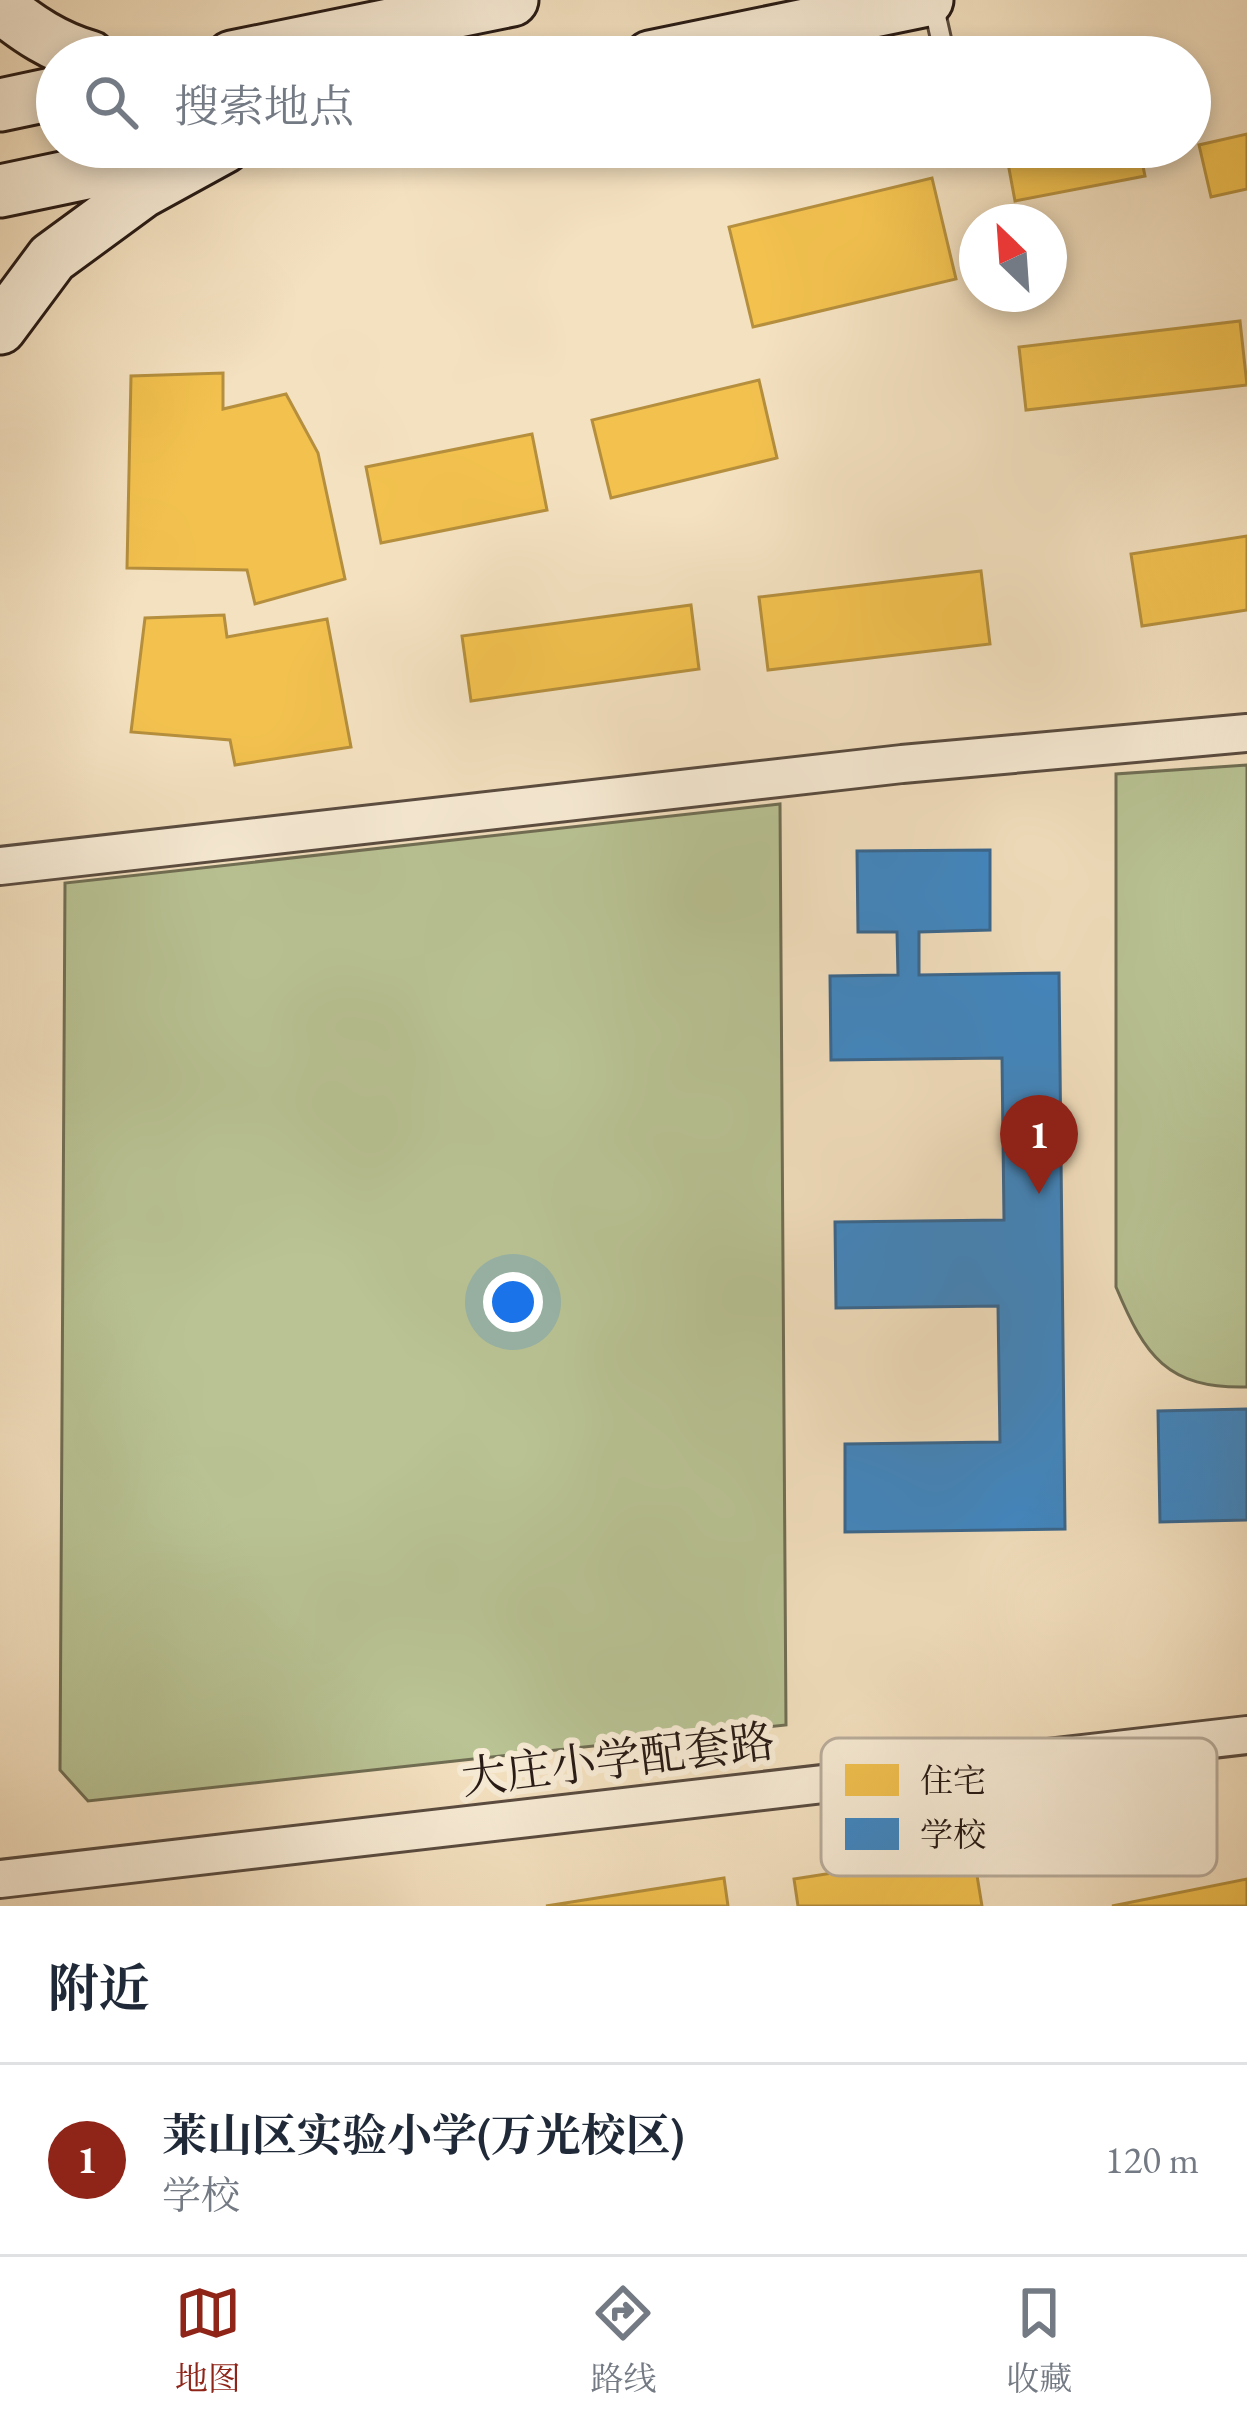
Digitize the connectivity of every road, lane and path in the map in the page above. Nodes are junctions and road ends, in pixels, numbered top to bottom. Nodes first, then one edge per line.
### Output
1 (512, 0) edge
2 (930, 0) edge
3 (0, 6) edge
4 (40, 36) edge
5 (335, 36) edge
6 (753, 36) edge
7 (939, 36) edge
8 (36, 97) edge
9 (0, 105) edge
10 (109, 168) edge
11 (186, 168) edge
12 (0, 190) edge
13 (0, 328) edge
14 (1247, 733) edge
15 (0, 866) edge
16 (1247, 1736) edge
17 (1217, 1739) edge
18 (821, 1785) edge
19 (0, 1879) edge

1 - 5 main road
2 - 6 main road
2 - 7 lane
3 - 4 main road
8 - 9 main road
10 - 12 main road
11 - 13 main road
14 - 15 street
16 - 17 street, 大庄小学配套路
18 - 19 street, 大庄小学配套路

